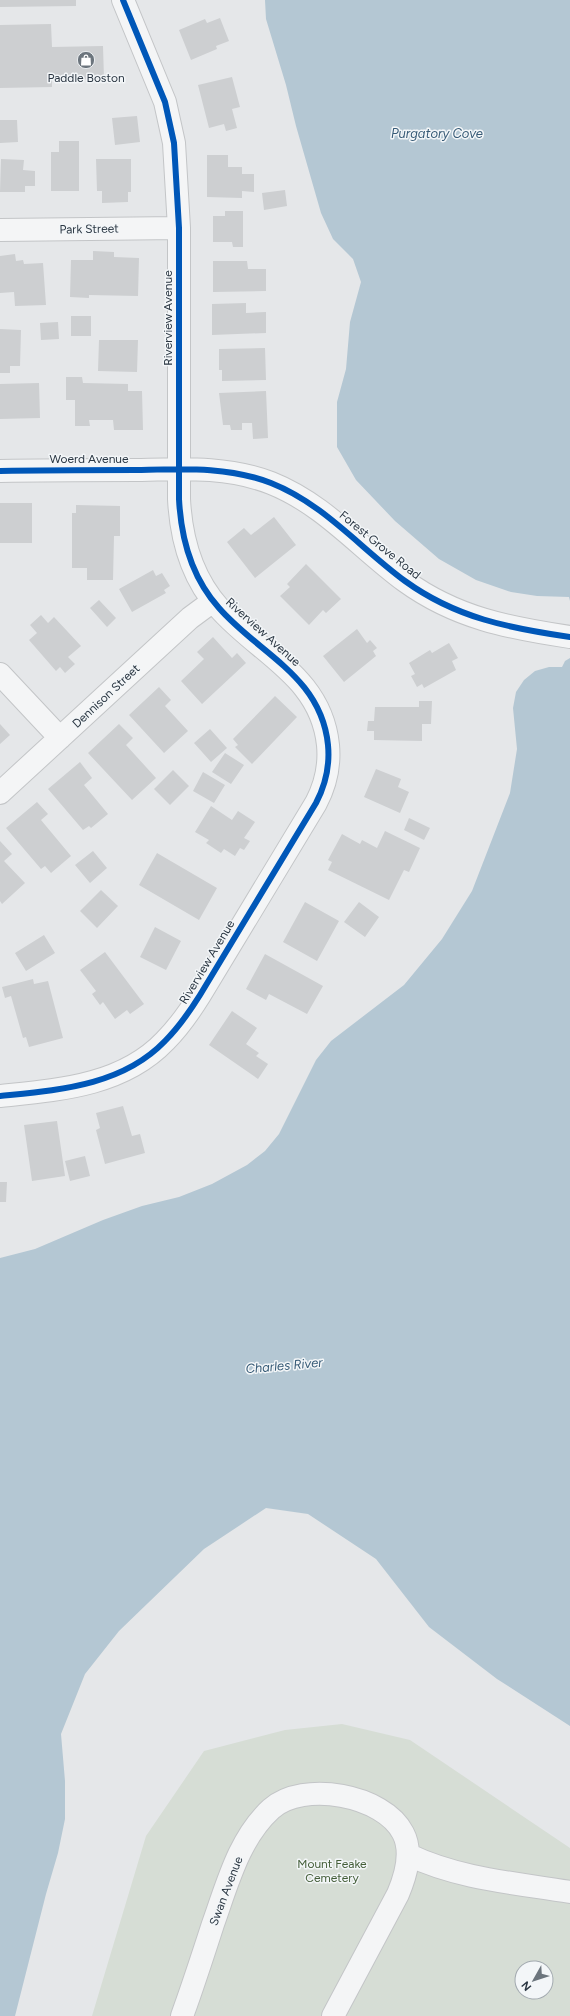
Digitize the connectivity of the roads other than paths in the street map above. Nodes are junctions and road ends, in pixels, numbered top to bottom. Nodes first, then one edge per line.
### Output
1 (124, 0) edge
2 (178, 228) junction
3 (0, 230) edge
4 (179, 469) junction
5 (0, 471) edge
6 (213, 601) junction
7 (570, 637) edge
8 (0, 674) edge
9 (60, 738) junction
10 (0, 793) edge
11 (0, 1096) edge
12 (408, 1855) junction
13 (570, 1892) edge
14 (182, 2016) edge
15 (333, 2016) edge

1 - 2 street, Riverview Avenue
2 - 3 street, Park Street
2 - 4 street, Riverview Avenue
4 - 5 street, Woerd Avenue
4 - 6 street, Riverview Avenue
4 - 7 street, Forest Grove Road
6 - 9 street, Dennison Street
6 - 11 street, Riverview Avenue
8 - 9 street
9 - 10 street, Dennison Street
12 - 13 street
12 - 14 street, Swan Avenue
12 - 15 street, Swan Avenue

